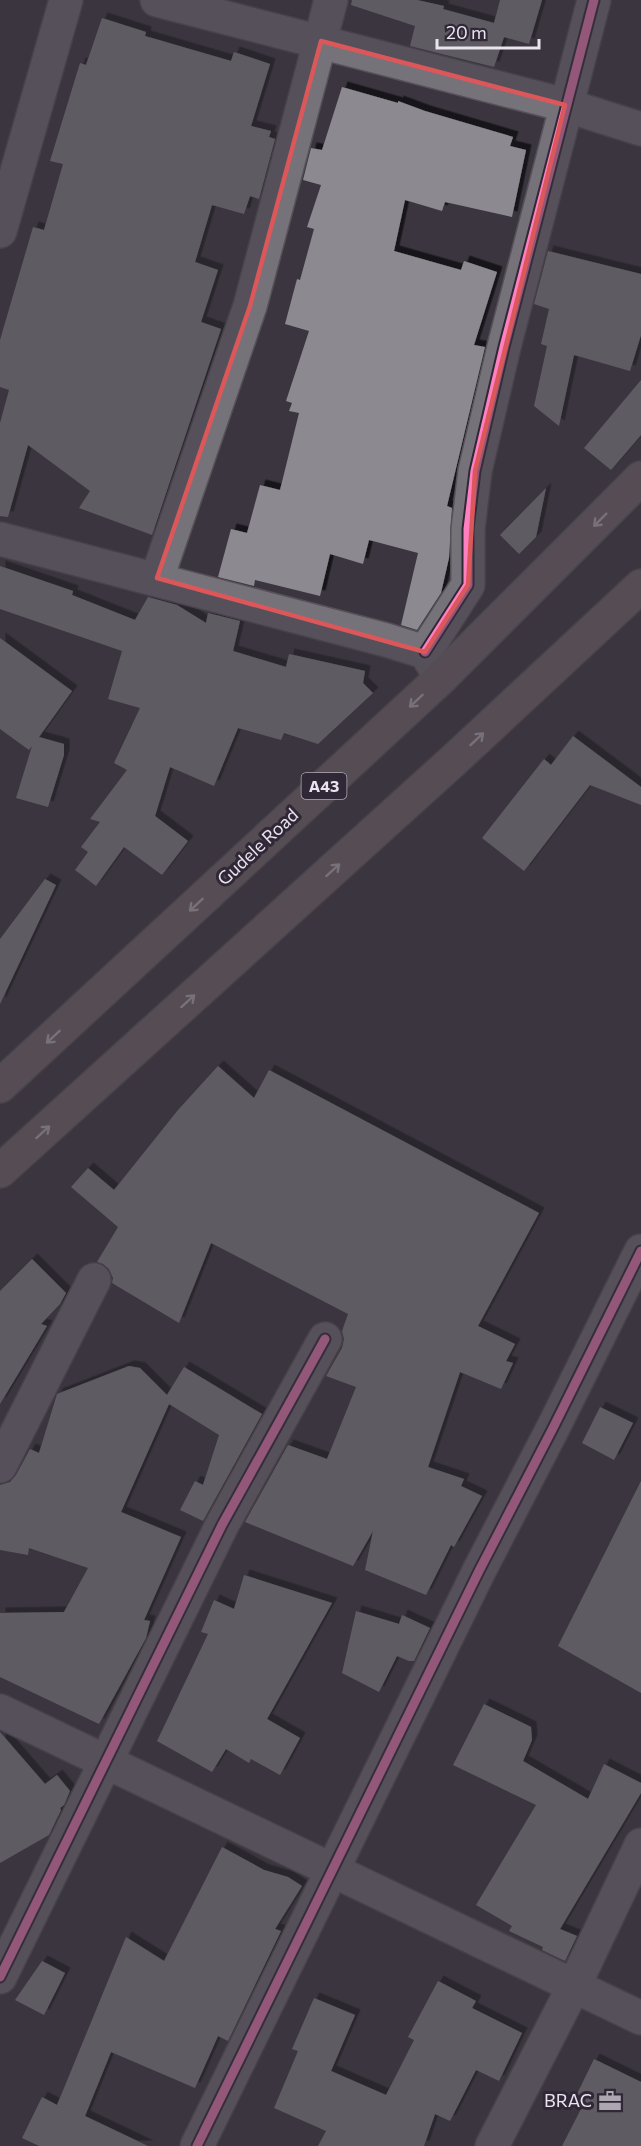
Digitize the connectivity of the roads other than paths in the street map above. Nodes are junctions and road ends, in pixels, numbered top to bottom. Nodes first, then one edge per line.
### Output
1 (66, 0) edge
2 (157, 0) edge
3 (331, 0) edge
4 (594, 0) edge
5 (321, 42) junction
6 (566, 105) junction
7 (641, 129) edge
8 (0, 231) edge
9 (641, 478) edge
10 (0, 539) edge
11 (157, 578) junction
12 (641, 586) edge
13 (433, 665) junction
14 (0, 1086) edge
15 (0, 1171) edge
16 (636, 1270) edge
17 (94, 1280) dead end
18 (325, 1339) dead end
19 (0, 1466) edge
20 (0, 1711) edge
21 (105, 1761) junction
22 (641, 1845) edge
23 (332, 1870) junction
24 (0, 1977) edge
25 (574, 1986) junction
26 (641, 2018) edge
27 (197, 2146) edge
28 (492, 2146) edge

1 - 8 street
2 - 5 street
3 - 5 street
4 - 6 street
5 - 6 street
5 - 11 street
6 - 7 street
6 - 13 street
9 -> 13 highway, Gudele Road / A43
10 - 11 street
11 - 13 street
15 -> 12 highway
13 -> 14 highway, Gudele Road / A43
16 - 23 street
17 - 19 street
18 - 21 street
20 - 21 street
21 - 23 street
21 - 24 street
22 - 25 street
23 - 25 street
23 - 27 street
25 - 26 street
25 - 28 street

